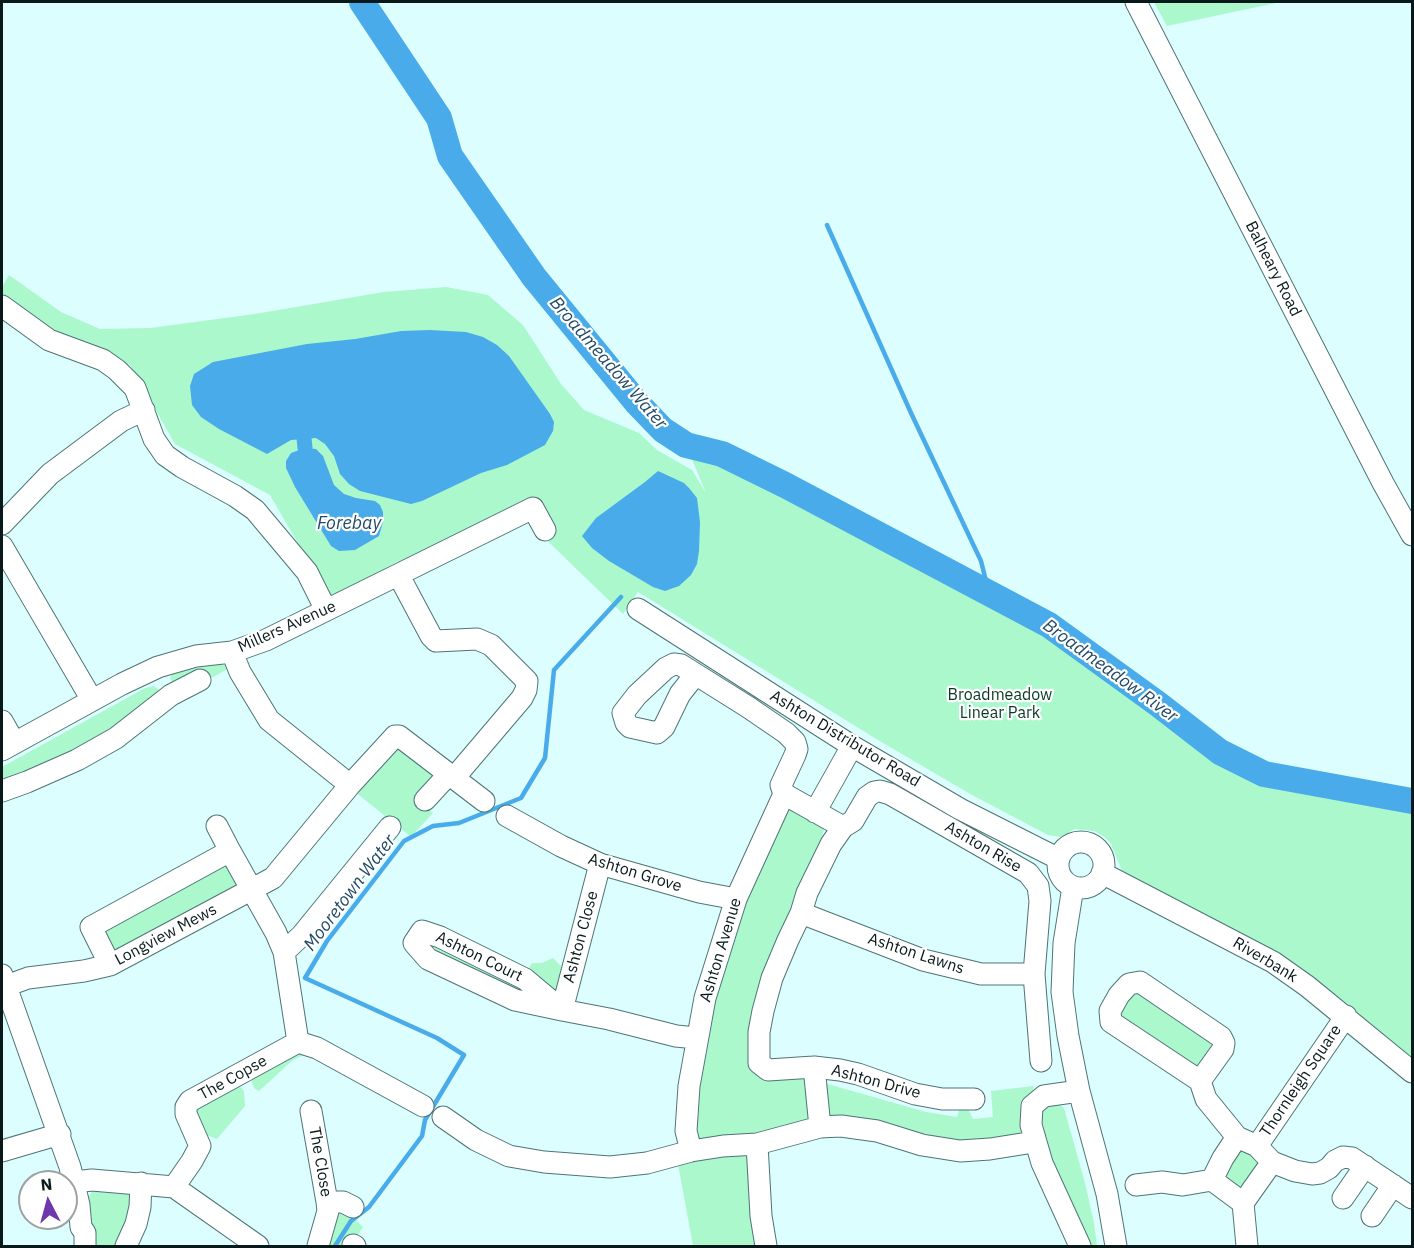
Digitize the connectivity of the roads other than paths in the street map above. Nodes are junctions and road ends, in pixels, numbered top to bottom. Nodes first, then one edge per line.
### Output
1 (1136, 2) edge
2 (2, 306) edge
3 (144, 410) junction
4 (2, 524) edge
5 (545, 530) dead end
6 (1413, 535) edge
7 (2, 546) edge
8 (399, 576) junction
9 (638, 609) dead end
10 (326, 610) junction
11 (232, 652) junction
12 (158, 667) junction
13 (695, 675) dead end
14 (200, 680) dead end
15 (171, 695) junction
16 (92, 699) junction
17 (2, 721) edge
18 (8, 746) edge
19 (852, 746) junction
20 (452, 776) junction
21 (350, 785) junction
22 (2, 791) edge
23 (784, 794) junction
24 (425, 800) dead end
25 (484, 801) dead end
26 (815, 812) junction
27 (507, 816) dead end
28 (217, 826) dead end
29 (390, 827) dead end
30 (843, 827) junction
31 (230, 851) junction
32 (1059, 859) junction
33 (600, 864) junction
34 (1102, 873) junction
35 (1073, 887) junction
36 (252, 890) junction
37 (736, 899) junction
38 (801, 913) junction
39 (284, 952) junction
40 (110, 965) junction
41 (1034, 974) junction
42 (4, 981) edge
43 (562, 1010) junction
44 (1346, 1016) junction
45 (696, 1038) junction
46 (298, 1042) junction
47 (1041, 1061) dead end
48 (814, 1067) junction
49 (1413, 1072) edge
50 (1200, 1081) junction
51 (1079, 1091) junction
52 (974, 1099) dead end
53 (423, 1106) dead end
54 (311, 1111) dead end
55 (443, 1118) dead end
56 (820, 1127) junction
57 (60, 1134) junction
58 (1237, 1137) junction
59 (1034, 1142) junction
60 (757, 1144) junction
61 (1257, 1146) junction
62 (2, 1150) edge
63 (691, 1151) junction
64 (1272, 1162) junction
65 (1365, 1166) junction
66 (70, 1170) edge
67 (1212, 1180) junction
68 (78, 1182) edge
69 (141, 1183) junction
70 (1136, 1185) dead end
71 (1393, 1185) junction
72 (174, 1187) junction
73 (1343, 1198) dead end
74 (1413, 1198) edge
75 (327, 1202) junction
76 (1243, 1203) junction
77 (352, 1207) dead end
78 (78, 1208) edge
79 (1372, 1216) dead end
80 (85, 1246) edge
81 (126, 1246) edge
82 (258, 1246) edge
83 (318, 1246) edge
84 (766, 1246) edge
85 (1080, 1246) edge
86 (1116, 1246) edge
87 (1247, 1246) edge

1 - 6 street, Balheary Road
2 - 3 street
3 - 4 street
3 - 10 street
5 - 8 street, Millers Avenue
7 - 16 street
8 - 10 street, Millers Avenue
8 - 20 street
9 - 19 street, Ashton Distributor Road
10 - 11 street, Millers Avenue
11 - 12 street, Millers Avenue
11 - 21 street
12 - 15 street
12 - 16 street, Millers Avenue
13 - 23 street, Ashton Avenue
14 - 15 street
15 - 22 street
16 - 18 street, Millers Avenue
17 - 18 street, Millers Avenue
19 - 26 street
19 - 32 street, Ashton Distributor Road
20 - 21 street, Longview Mews
20 - 24 street
20 - 25 street
21 - 36 street, Longview Mews
23 - 26 street
23 - 37 street, Ashton Avenue
26 - 30 street
27 - 33 street, Ashton Grove
28 - 31 street
29 - 39 street
30 - 38 street
30 - 41 street, Ashton Rise
31 - 36 street
31 - 40 street
32 - 34 street
32 - 35 street
33 - 37 street, Ashton Grove
33 - 43 street, Ashton Close
34 - 35 street
34 - 44 street, Riverbank
35 - 51 street
36 - 39 street
36 - 40 street, Longview Mews
37 - 45 street, Ashton Avenue
38 - 41 street, Ashton Lawns
38 - 48 street
39 - 46 street
40 - 42 street, Longview Mews
41 - 47 street, Ashton Rise
42 - 57 street
43 - 43 street, Ashton Court
43 - 45 street, Ashton Court
44 - 49 street, Riverbank
44 - 61 street, Thornleigh Square
45 - 63 street, Ashton Avenue
46 - 53 street
46 - 72 street, The Copse
48 - 52 street, Ashton Drive
48 - 56 street
50 - 50 street
50 - 58 street
51 - 59 street
51 - 86 street
54 - 75 street, The Close
55 - 63 street
56 - 59 street
56 - 60 street
57 - 62 street
57 - 66 street
58 - 61 street, Thornleigh Square
58 - 67 street, Thornleigh Square
59 - 85 street
60 - 63 street
60 - 84 street
61 - 64 street, Thornleigh Square
64 - 65 street
64 - 76 street, Thornleigh Square
65 - 71 street
65 - 73 street
67 - 70 street
67 - 76 street
68 - 69 street
69 - 72 street
69 - 81 street
71 - 74 street
71 - 79 street
72 - 82 street
75 - 77 street
75 - 83 street, The Close
76 - 87 street
78 - 80 street

